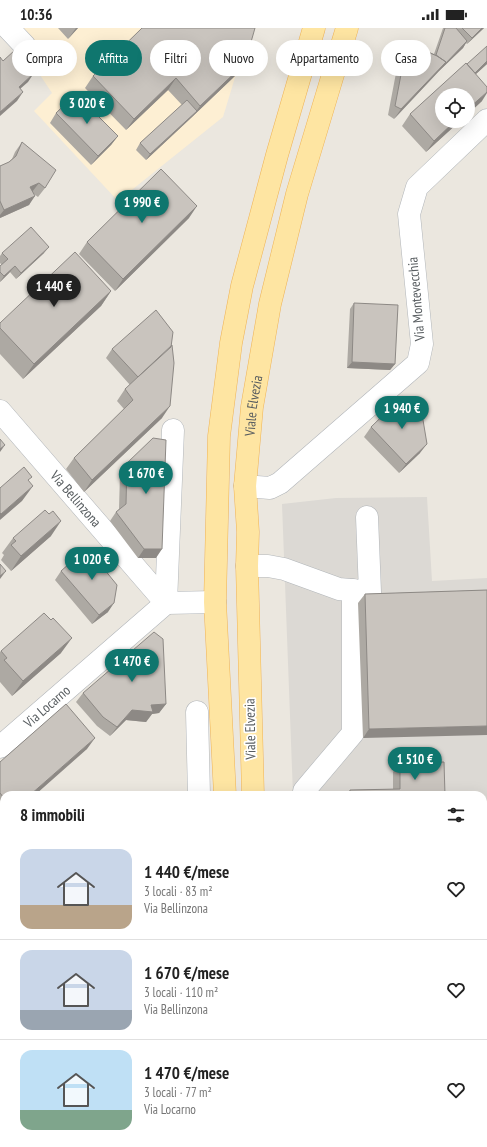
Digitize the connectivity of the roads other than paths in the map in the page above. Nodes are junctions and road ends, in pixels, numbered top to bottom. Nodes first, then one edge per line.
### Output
1 (8, 28) edge
2 (314, 28) edge
3 (347, 28) edge
4 (19, 40) edge
5 (487, 120) edge
6 (0, 411) edge
7 (173, 430) dead end
8 (245, 486) junction
9 (367, 517) dead end
10 (247, 566) junction
11 (353, 590) junction
12 (215, 602) junction
13 (166, 604) junction
14 (197, 712) dead end
15 (0, 747) edge
16 (199, 791) edge
17 (225, 791) edge
18 (253, 791) edge
19 (305, 791) edge

1 - 4 street
2 - 12 main road, Viale Elvezia
3 - 8 main road, Viale Elvezia
5 - 8 street, Via Montevecchia
6 - 13 street, Via Bellinzona
7 - 13 street
8 - 10 main road, Viale Elvezia
9 - 11 street
10 - 11 street
10 - 18 main road, Viale Elvezia
11 - 19 street
12 - 13 street
12 - 17 main road, Viale Elvezia
13 - 15 street, Via Locarno
14 - 16 street

